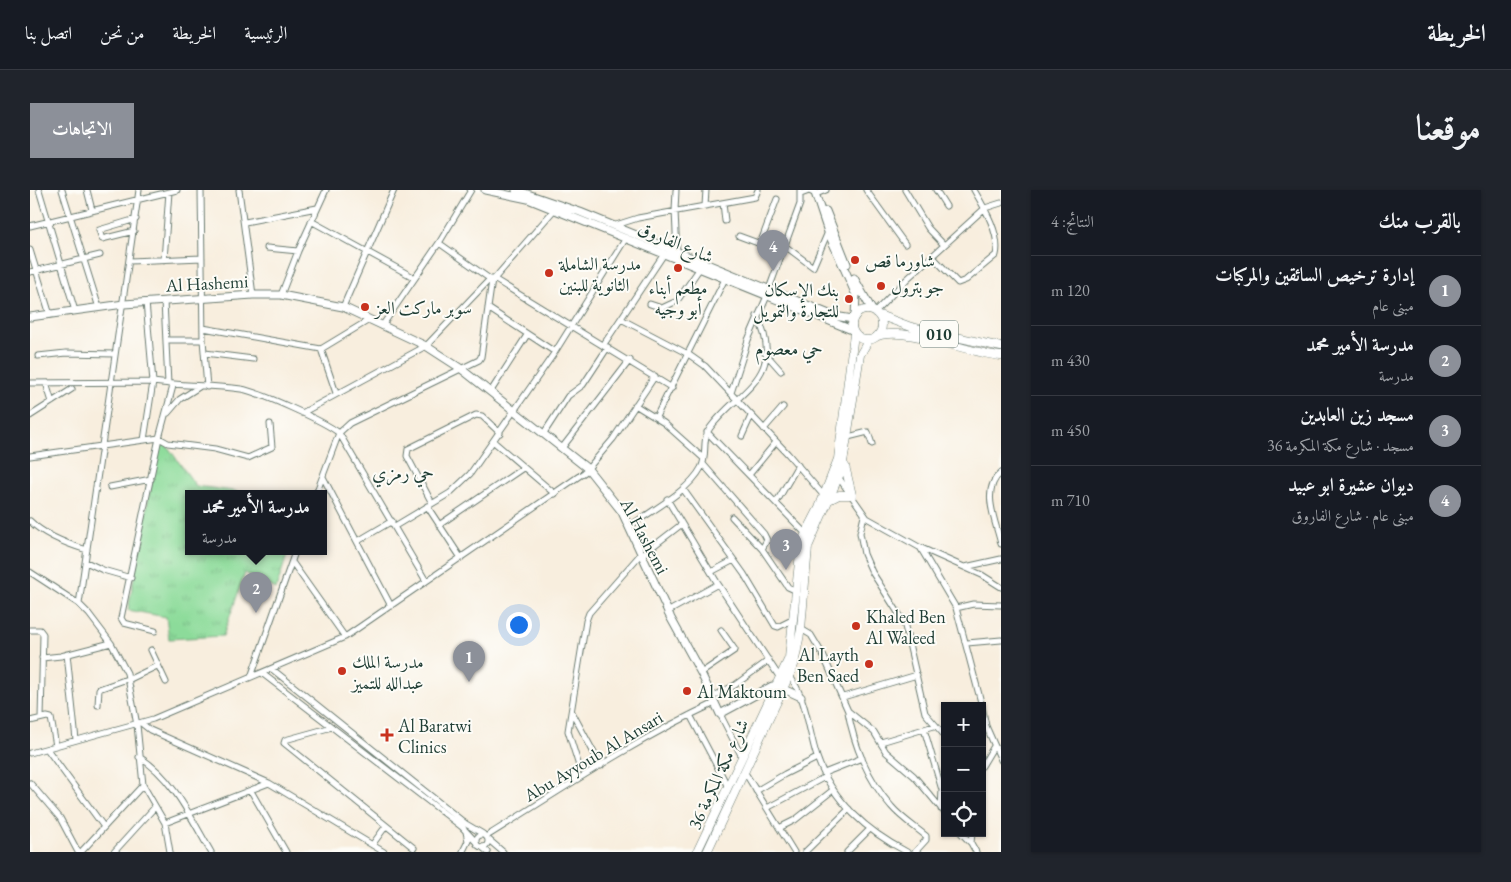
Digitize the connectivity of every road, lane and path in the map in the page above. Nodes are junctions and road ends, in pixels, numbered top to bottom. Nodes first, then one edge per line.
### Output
1 (39, 190) edge
2 (62, 190) edge
3 (86, 190) edge
4 (139, 190) edge
5 (178, 190) edge
6 (201, 190) edge
7 (239, 190) edge
8 (326, 190) edge
9 (394, 190) edge
10 (471, 190) edge
11 (485, 190) edge
12 (516, 190) edge
13 (676, 190) edge
14 (706, 190) edge
15 (758, 190) edge
16 (866, 190) edge
17 (905, 190) edge
18 (936, 190) edge
19 (974, 190) edge
20 (819, 191) edge
21 (169, 192) junction
22 (801, 192) edge
23 (138, 199) junction
24 (777, 199) dead end
25 (723, 203) junction
26 (1001, 203) edge
27 (705, 206) junction
28 (946, 206) dead end
29 (317, 208) junction
30 (985, 208) junction
31 (92, 210) junction
32 (554, 210) junction
33 (675, 211) junction
34 (71, 215) junction
35 (579, 215) junction
36 (136, 219) junction
37 (47, 221) junction
38 (311, 221) junction
39 (725, 221) dead end
40 (245, 222) junction
41 (30, 226) edge
42 (614, 226) junction
43 (134, 230) junction
44 (828, 232) junction
45 (740, 236) dead end
46 (626, 237) junction
47 (440, 243) junction
48 (760, 244) junction
49 (905, 244) dead end
50 (944, 245) junction
51 (785, 246) junction
52 (267, 248) dead end
53 (30, 250) edge
54 (298, 250) junction
55 (368, 250) junction
56 (677, 252) junction
57 (782, 252) junction
58 (100, 254) dead end
59 (664, 254) junction
60 (932, 256) junction
61 (83, 258) junction
62 (202, 258) junction
63 (164, 260) junction
64 (130, 261) junction
65 (60, 264) junction
66 (700, 268) junction
67 (33, 271) edge
68 (415, 278) junction
69 (492, 279) junction
70 (725, 279) junction
71 (769, 293) junction
72 (281, 294) junction
73 (253, 295) junction
74 (203, 300) junction
75 (164, 301) junction
76 (146, 302) junction
77 (124, 304) junction
78 (650, 304) dead end
79 (342, 307) junction
80 (98, 308) junction
81 (488, 308) junction
82 (75, 311) junction
83 (875, 312) junction
84 (50, 315) junction
85 (757, 316) junction
86 (30, 317) edge
87 (854, 318) junction
88 (621, 319) junction
89 (369, 320) junction
90 (572, 325) junction
91 (382, 326) junction
92 (204, 328) junction
93 (853, 332) junction
94 (527, 335) junction
95 (878, 336) junction
96 (167, 340) junction
97 (204, 340) junction
98 (868, 340) junction
99 (426, 346) junction
100 (606, 346) junction
101 (1001, 347) edge
102 (321, 349) junction
103 (555, 352) junction
104 (204, 353) junction
105 (766, 353) junction
106 (115, 354) junction
107 (688, 354) junction
108 (38, 356) dead end
109 (1001, 356) edge
110 (253, 359) dead end
111 (630, 360) junction
112 (460, 368) junction
113 (781, 371) dead end
114 (655, 376) junction
115 (112, 381) junction
116 (153, 382) junction
117 (30, 383) edge
118 (46, 383) junction
119 (170, 385) junction
120 (200, 387) junction
121 (207, 387) junction
122 (672, 388) junction
123 (72, 389) dead end
124 (491, 391) junction
125 (336, 393) junction
126 (731, 394) junction
127 (737, 401) junction
128 (52, 402) junction
129 (635, 405) junction
130 (783, 407) dead end
131 (515, 410) junction
132 (302, 413) junction
133 (30, 416) edge
134 (166, 416) junction
135 (751, 416) junction
136 (656, 417) junction
137 (270, 424) dead end
138 (764, 429) junction
139 (707, 432) junction
140 (339, 433) junction
141 (500, 433) junction
142 (544, 433) junction
143 (742, 436) dead end
144 (848, 437) junction
145 (159, 438) junction
146 (144, 440) junction
147 (494, 442) junction
148 (776, 442) junction
149 (872, 444) dead end
150 (102, 446) junction
151 (562, 448) junction
152 (840, 451) junction
153 (30, 456) edge
154 (703, 461) junction
155 (844, 462) junction
156 (798, 465) junction
157 (523, 468) junction
158 (586, 470) junction
159 (1001, 473) edge
160 (749, 475) junction
161 (323, 478) junction
162 (839, 478) junction
163 (151, 479) junction
164 (830, 481) junction
165 (110, 487) dead end
166 (683, 489) junction
167 (318, 490) edge
168 (555, 494) junction
169 (852, 495) junction
170 (827, 498) junction
171 (667, 500) junction
172 (612, 501) junction
173 (776, 503) junction
174 (429, 505) junction
175 (864, 516) junction
176 (732, 517) dead end
177 (30, 521) edge
178 (394, 523) junction
179 (682, 524) junction
180 (439, 525) junction
181 (630, 526) junction
182 (805, 533) junction
183 (358, 541) junction
184 (1001, 544) edge
185 (919, 547) junction
186 (762, 549) junction
187 (87, 550) junction
188 (295, 555) edge
189 (641, 555) junction
190 (461, 558) junction
191 (1001, 559) edge
192 (734, 560) junction
193 (86, 562) junction
194 (292, 562) junction
195 (983, 563) junction
196 (964, 567) junction
197 (30, 572) edge
198 (711, 572) junction
199 (982, 575) junction
200 (131, 578) junction
201 (426, 581) junction
202 (718, 584) junction
203 (1001, 587) edge
204 (797, 591) junction
205 (79, 604) junction
206 (1001, 605) edge
207 (391, 606) junction
208 (956, 608) junction
209 (670, 613) junction
210 (794, 619) junction
211 (801, 629) junction
212 (30, 630) edge
213 (720, 630) dead end
214 (155, 631) dead end
215 (345, 637) junction
216 (1001, 640) edge
217 (111, 642) junction
218 (967, 643) junction
219 (151, 650) dead end
220 (67, 654) junction
221 (42, 658) junction
222 (769, 660) junction
223 (158, 666) junction
224 (272, 669) junction
225 (701, 673) junction
226 (787, 673) junction
227 (263, 674) junction
228 (918, 675) junction
229 (251, 678) junction
230 (130, 679) junction
231 (166, 682) dead end
232 (780, 685) junction
233 (801, 697) junction
234 (843, 697) junction
235 (713, 700) junction
236 (981, 702) edge
237 (98, 705) dead end
238 (848, 711) junction
239 (572, 712) junction
240 (720, 714) junction
241 (690, 715) junction
242 (41, 718) junction
243 (986, 719) edge
244 (30, 721) edge
245 (139, 724) junction
246 (934, 726) junction
247 (332, 727) junction
248 (924, 729) junction
249 (941, 732) edge
250 (76, 740) junction
251 (881, 742) junction
252 (56, 746) junction
253 (994, 746) junction
254 (47, 749) junction
255 (30, 753) edge
256 (742, 757) junction
257 (140, 758) junction
258 (817, 758) junction
259 (862, 758) junction
260 (988, 758) junction
261 (1001, 759) edge
262 (986, 761) edge
263 (601, 766) junction
264 (743, 770) junction
265 (824, 775) junction
266 (30, 783) edge
267 (269, 784) junction
268 (569, 784) junction
269 (143, 785) junction
270 (728, 788) junction
271 (833, 790) junction
272 (251, 791) junction
273 (756, 791) junction
274 (942, 792) edge
275 (155, 807) junction
276 (767, 808) junction
277 (941, 809) edge
278 (849, 810) junction
279 (189, 815) junction
280 (165, 823) junction
281 (386, 826) junction
282 (104, 827) junction
283 (779, 828) junction
284 (465, 829) junction
285 (869, 830) junction
286 (486, 837) junction
287 (965, 837) edge
288 (972, 837) edge
289 (476, 843) junction
290 (971, 843) junction
291 (372, 845) junction
292 (482, 847) junction
293 (414, 848) dead end
294 (899, 850) edge
295 (462, 851) edge
296 (708, 851) edge
297 (80, 852) edge
298 (114, 852) edge
299 (170, 852) edge
300 (210, 852) edge
301 (286, 852) edge
302 (384, 852) edge
303 (488, 852) edge
304 (503, 852) edge
305 (697, 852) edge
306 (794, 852) edge
307 (805, 852) edge
308 (847, 852) edge
309 (907, 852) edge
310 (915, 852) edge
311 (976, 852) edge

1 - 37 street
2 - 34 street
3 - 31 street
4 - 23 street
5 - 21 street
6 - 62 street
7 - 40 street
8 - 29 street
9 - 55 street
10 - 47 street
11 - 32 street, شارع الفاروق
12 - 35 street, شارع الفاروق
13 - 33 street
14 - 27 street
15 - 25 street
16 - 49 street
17 - 50 street
18 - 28 street
19 - 30 street
20 - 22 street
20 - 44 street
20 - 83 street
21 - 23 street
21 - 63 street
22 - 51 street
23 - 31 street
23 - 36 street
24 - 48 street
25 - 27 street
25 - 39 street
26 - 30 street
27 - 33 street
29 - 38 street
29 - 40 street
30 - 50 street
30 - 60 street
31 - 34 street
32 - 35 street, شارع الفاروق
32 - 69 street
33 - 42 street
33 - 56 street
34 - 37 street
34 - 61 street
35 - 42 street, شارع الفاروق
35 - 46 street, شارع الفاروق
36 - 43 street
36 - 43 street
37 - 41 street
37 - 65 street
38 - 54 street
38 - 55 street
40 - 73 street
42 - 56 street, شارع الفاروق
43 - 64 street
44 - 51 street
44 - 87 street
45 - 48 street
46 - 59 street, شارع الفاروق
46 - 90 street
47 - 68 street
47 - 69 street
48 - 57 street
50 - 60 street
51 - 57 street
52 - 54 street
53 - 67 street
54 - 72 street
55 - 68 street
55 - 79 street
56 - 71 street, شارع الفاروق
57 - 71 street
58 - 61 street
59 - 66 street, شارع الفاروق
59 - 88 street
60 - 83 street
61 - 65 street
61 - 80 street
62 - 63 street
62 - 74 street
63 - 64 street
64 - 77 street
65 - 67 street
65 - 82 street
66 - 70 street, شارع الفاروق
66 - 78 street
67 - 84 street
68 - 91 street
69 - 81 street
69 - 90 street
69 - 99 street
70 - 71 street, شارع الفاروق
70 - 107 street
71 - 85 street
71 - 87 street, شارع الفاروق
71 - 93 street, شارع الفاروق
72 - 73 street, Al Hashemi
72 - 79 street, Al Hashemi
73 - 74 street, Al Hashemi
74 - 75 street, Al Hashemi
74 - 92 street
75 - 76 street, Al Hashemi
75 - 96 street
76 - 77 street, Al Hashemi
76 - 116 street
77 - 80 street, Al Hashemi
77 - 106 street
79 - 89 street, Al Hashemi
80 - 82 street, Al Hashemi
81 - 94 street
81 - 112 street
82 - 84 street, Al Hashemi
83 - 87 main road
83 - 95 main road
83 - 101 main road, 010
84 - 86 street, Al Hashemi
85 - 105 street
85 - 126 street
87 - 93 main road
88 - 100 street
88 - 107 street
89 - 91 street, Al Hashemi
89 - 102 street
90 - 100 street
90 - 103 street
91 - 99 street, Al Hashemi
92 - 97 street
92 - 102 street
93 - 98 main road
93 - 152 main road, شارع مكة المكرمة 36
94 - 103 street
94 - 124 street
95 - 98 main road
95 - 109 main road, 010
96 - 97 street
96 - 119 street
97 - 104 street
98 - 144 main road, شارع مكة المكرمة 36
99 - 112 street, Al Hashemi
99 - 125 street
100 - 111 street
100 - 142 street
102 - 125 street
103 - 131 street
104 - 110 street
104 - 121 street
105 - 113 street
105 - 127 street
106 - 108 street
106 - 115 street
107 - 122 street
107 - 126 street
111 - 114 street
111 - 151 street
112 - 124 street, Al Hashemi
112 - 140 street
114 - 122 street
114 - 129 street
115 - 116 street
115 - 118 street
115 - 150 street
116 - 119 street
116 - 146 street
117 - 118 street
118 - 128 street
119 - 120 street
119 - 134 street
120 - 121 street
120 - 134 street
121 - 132 street
122 - 136 street
123 - 128 street
124 - 131 street, Al Hashemi
125 - 132 street
126 - 127 street
127 - 135 street
127 - 139 street
128 - 133 street
129 - 136 street
129 - 158 street
130 - 138 street
131 - 141 street
131 - 142 street, Al Hashemi
132 - 140 street
134 - 145 street
135 - 138 street
135 - 143 street
136 - 154 street
137 - 145 street
138 - 148 street
139 - 154 street
139 - 160 street
140 - 161 street
140 - 178 street
141 - 147 street
141 - 174 street
142 - 151 street, Al Hashemi
144 - 149 street
144 - 155 main road, شارع مكة المكرمة 36
145 - 146 street
145 - 163 street
146 - 150 street
147 - 157 street
147 - 174 street
148 - 156 street
148 - 160 street
150 - 153 street
150 - 187 street
151 - 158 street, Al Hashemi
152 - 162 main road
152 - 164 main road, شارع مكة المكرمة 36
154 - 166 street
154 - 186 street
155 - 162 main road, شارع مكة المكرمة 36
155 - 169 main road
156 - 170 street
156 - 173 street
157 - 168 street
157 - 180 street
158 - 168 street
158 - 172 street, Al Hashemi
159 - 184 street
160 - 173 street
161 - 167 street
161 - 183 street
162 - 164 main road
162 - 169 street
162 - 170 main road, شارع مكة المكرمة 36
163 - 165 street
163 - 200 street
164 - 170 main road, شارع مكة المكرمة 36
166 - 171 street
166 - 192 street
168 - 190 street
169 - 170 main road
169 - 175 street
170 - 182 main road, شارع مكة المكرمة 36
170 - 211 main road, شارع مكة المكرمة 36
171 - 179 street
171 - 181 street
172 - 181 street, Al Hashemi
172 - 189 street, Al Hashemi
173 - 182 street
174 - 178 street
174 - 180 street
175 - 185 street
175 - 228 street
176 - 186 street
177 - 187 street
178 - 183 street
178 - 201 street
179 - 189 street
179 - 198 street
180 - 190 street
181 - 189 street, Al Hashemi
182 - 204 main road, شارع مكة المكرمة 36
183 - 207 street
185 - 196 street
185 - 208 street
186 - 204 street
187 - 193 street
188 - 194 street
189 - 209 street, Al Hashemi
189 - 239 street
190 - 201 street
191 - 195 street
192 - 198 street
192 - 210 street
193 - 200 street
193 - 205 street
194 - 215 street
194 - 229 street
195 - 196 street
195 - 199 street
196 - 199 street
197 - 205 street
198 - 202 street
199 - 203 street
200 - 214 street
201 - 207 street
202 - 209 street
202 - 222 street
204 - 210 main road, شارع مكة المكرمة 36
205 - 217 street
206 - 208 street
207 - 215 street
208 - 218 street
209 - 225 street, Al Hashemi
210 - 226 main road, شارع مكة المكرمة 36
211 - 226 main road, شارع مكة المكرمة 36
211 - 234 street
212 - 221 street
213 - 225 street
215 - 224 street
216 - 218 street
217 - 220 street
217 - 230 street
218 - 236 street
219 - 223 street
220 - 221 street
220 - 250 street
221 - 242 street
222 - 232 street
222 - 235 street, Abu Ayyoub Al Ansari
223 - 230 street
223 - 231 street
224 - 227 street
224 - 286 street
225 - 235 street, Al Hashemi
226 - 232 main road, شارع مكة المكرمة 36
226 - 233 street
227 - 229 street
227 - 247 street
228 - 234 street
228 - 246 street
229 - 245 street
230 - 237 street
230 - 245 street
232 - 233 street
232 - 240 street
232 - 256 main road, شارع مكة المكرمة 36
232 - 264 main road, شارع مكة المكرمة 36
233 - 258 street
234 - 238 street
235 - 240 street, Al Hashemi
235 - 241 street, Abu Ayyoub Al Ansari
238 - 251 street
238 - 259 street
239 - 263 street
239 - 268 street
240 - 256 street
241 - 263 street, Abu Ayyoub Al Ansari
241 - 270 street
242 - 244 street
242 - 252 street
243 - 253 street
245 - 250 street
245 - 257 street
245 - 267 street
246 - 248 street
246 - 249 street
247 - 281 street
247 - 284 street
248 - 251 street
248 - 274 street
250 - 252 street
251 - 277 street
252 - 254 street
253 - 260 street
253 - 261 street
254 - 255 street
254 - 282 street
256 - 270 main road, شارع مكة المكرمة 36
257 - 269 street
257 - 279 street
258 - 265 street
258 - 273 street
259 - 265 street
259 - 310 street
260 - 261 street
260 - 262 street
263 - 268 street, Abu Ayyoub Al Ansari
264 - 273 street
264 - 296 main road, شارع مكة المكرمة 36
265 - 271 street
265 - 276 street
266 - 297 street
267 - 272 street
267 - 291 street
268 - 286 street, Abu Ayyoub Al Ansari
269 - 275 street
269 - 282 street
270 - 305 main road, شارع مكة المكرمة 36
271 - 278 street
271 - 283 street
272 - 279 street
272 - 301 street
273 - 276 street
275 - 280 street
275 - 298 street
276 - 283 street
278 - 285 street
278 - 307 street
279 - 280 street
279 - 300 street
280 - 299 street
281 - 291 street
281 - 293 street
282 - 297 street
283 - 306 street
284 - 289 street
284 - 295 street
285 - 294 street
285 - 308 street
286 - 289 street
286 - 292 street
286 - 304 street
287 - 290 street
288 - 290 street
289 - 292 street
289 - 295 street
290 - 311 street
291 - 302 street
292 - 303 street
294 - 309 street

